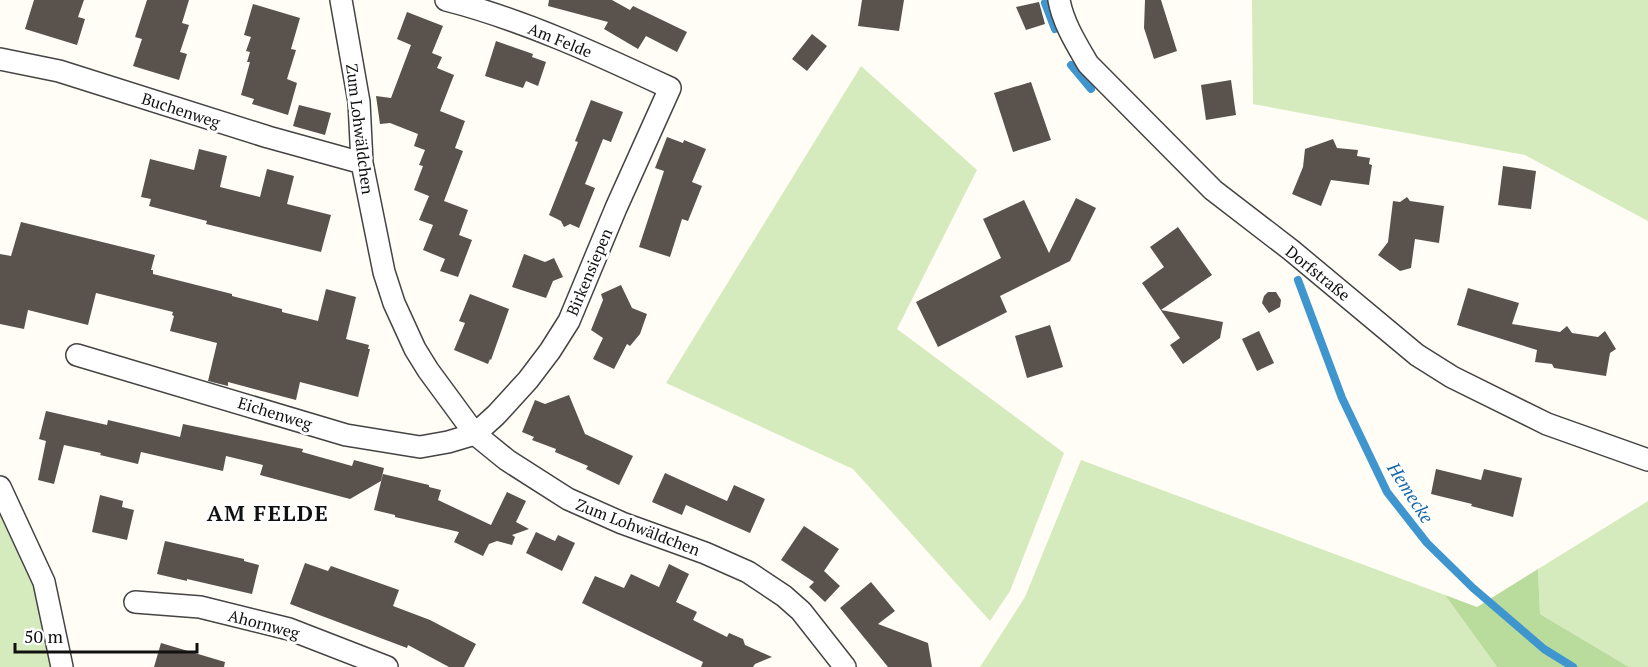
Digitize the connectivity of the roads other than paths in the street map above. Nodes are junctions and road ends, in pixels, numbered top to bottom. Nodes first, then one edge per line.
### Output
1 (341, 0) edge
2 (446, 0) edge
3 (1059, 0) edge
4 (0, 59) edge
5 (670, 88) joint
6 (362, 163) junction
7 (77, 355) dead end
8 (475, 434) junction
9 (1648, 460) edge
10 (0, 487) edge
11 (135, 602) dead end
12 (838, 665) edge
13 (62, 667) edge
14 (387, 667) edge

1 - 6 street, Zum Lohwäldchen
2 - 5 street, Am Felde
3 - 9 street, Dorfstraße
4 - 6 street, Buchenweg
5 - 8 street, Birkensiepen
6 - 8 street, Zum Lohwäldchen
7 - 8 street, Eichenweg
8 - 12 street, Zum Lohwäldchen
10 - 13 street
11 - 14 street, Ahornweg

